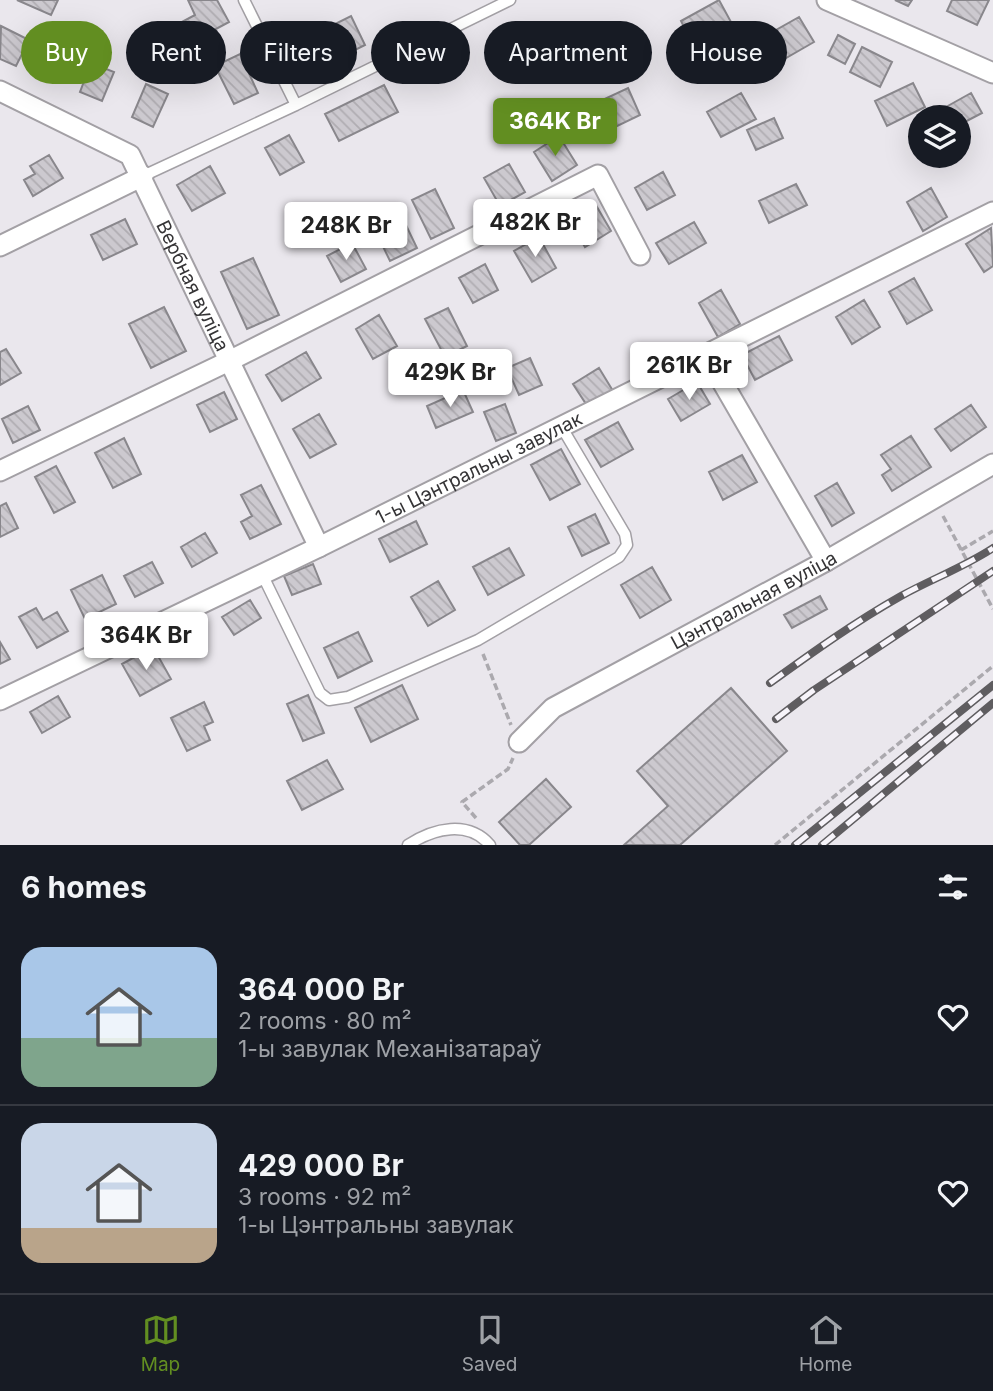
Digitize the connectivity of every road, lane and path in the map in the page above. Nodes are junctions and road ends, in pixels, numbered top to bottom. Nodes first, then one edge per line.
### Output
1 (244, 0) edge
2 (510, 0) edge
3 (827, 0) edge
4 (993, 73) edge
5 (0, 92) edge
6 (296, 105) junction
7 (143, 176) junction
8 (993, 212) edge
9 (0, 246) edge
10 (640, 255) dead end
11 (706, 354) junction
12 (229, 361) junction
13 (561, 426) junction
14 (993, 464) edge
15 (0, 471) edge
16 (993, 531) edge
17 (953, 536) dead end
18 (319, 547) junction
19 (961, 550) junction
20 (826, 561) junction
21 (262, 573) junction
22 (993, 609) edge
23 (478, 640) junction
24 (993, 666) edge
25 (0, 700) edge
26 (519, 741) junction
27 (479, 821) dead end
28 (408, 845) edge
29 (490, 845) edge
30 (775, 845) edge

1 - 6 lane
2 - 6 lane
3 - 4 street
5 - 7 street, Вербная вуліца
6 - 7 lane
7 - 9 street
7 - 12 street, Вербная вуліца
8 - 11 street, 1-ы Цэнтральны завулак
10 - 12 street
11 - 13 street, 1-ы Цэнтральны завулак
11 - 20 street
12 - 15 street
12 - 18 street, Вербная вуліца
13 - 18 street, 1-ы Цэнтральны завулак
13 - 23 lane
14 - 20 street, Цэнтральная вуліца
16 - 19 path
17 - 19 path
18 - 21 street, 1-ы Цэнтральны завулак
19 - 22 path
20 - 26 street, Цэнтральная вуліца
21 - 23 lane
21 - 25 street, 1-ы Цэнтральны завулак
23 - 26 path
24 - 30 path
26 - 27 path
28 - 29 lane

